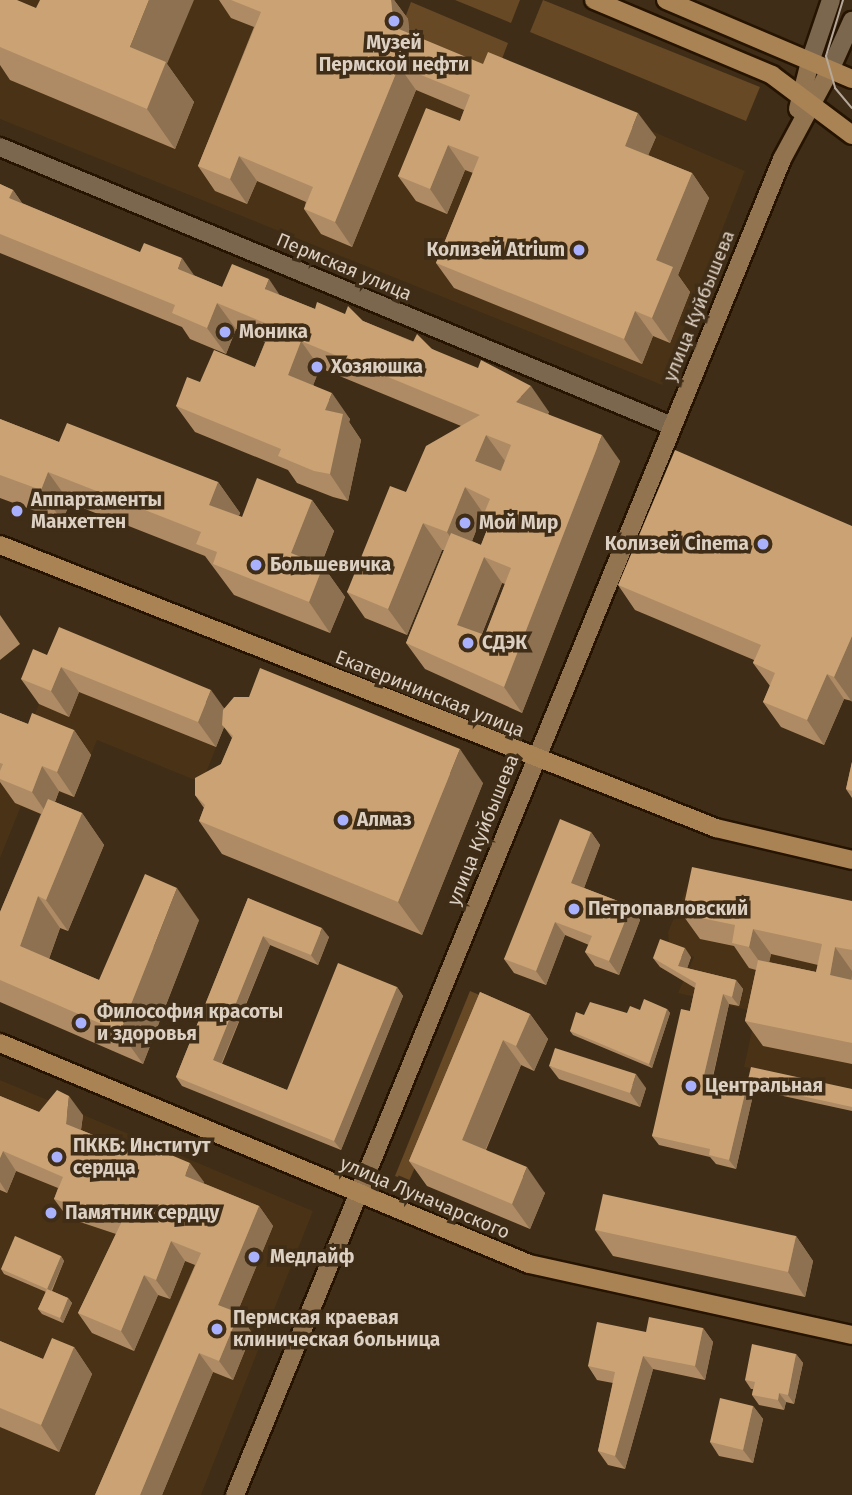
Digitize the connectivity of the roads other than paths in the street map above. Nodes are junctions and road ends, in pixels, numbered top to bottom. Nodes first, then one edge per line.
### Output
1 (594, 0) edge
2 (666, 0) edge
3 (831, 0) edge
4 (852, 20) edge
5 (842, 45) junction
6 (810, 62) junction
7 (830, 70) junction
8 (852, 78) edge
9 (805, 97) junction
10 (852, 135) edge
11 (0, 147) edge
12 (672, 426) junction
13 (0, 545) edge
14 (534, 758) junction
15 (852, 860) edge
16 (0, 1043) edge
17 (358, 1194) junction
18 (852, 1335) edge
19 (235, 1495) edge

1 - 9 main road
2 - 6 main road
3 - 6 street, улица Куйбышева
4 - 5 street, улица Куйбышева
5 - 7 street, улица Куйбышева
5 - 8 street
6 - 7 main road
6 - 9 main road, улица Куйбышева
7 - 8 main road
7 - 9 main road, улица Куйбышева
9 - 10 main road
9 - 12 main road, улица Куйбышева
11 - 12 street, Пермская улица
12 - 14 main road, улица Куйбышева
13 - 14 main road, Екатерининская улица
14 - 15 main road, Екатерининская улица
14 - 17 main road, улица Куйбышева
16 - 17 main road, улица Луначарского
17 - 18 main road, улица Луначарского
17 - 19 main road, улица Куйбышева

